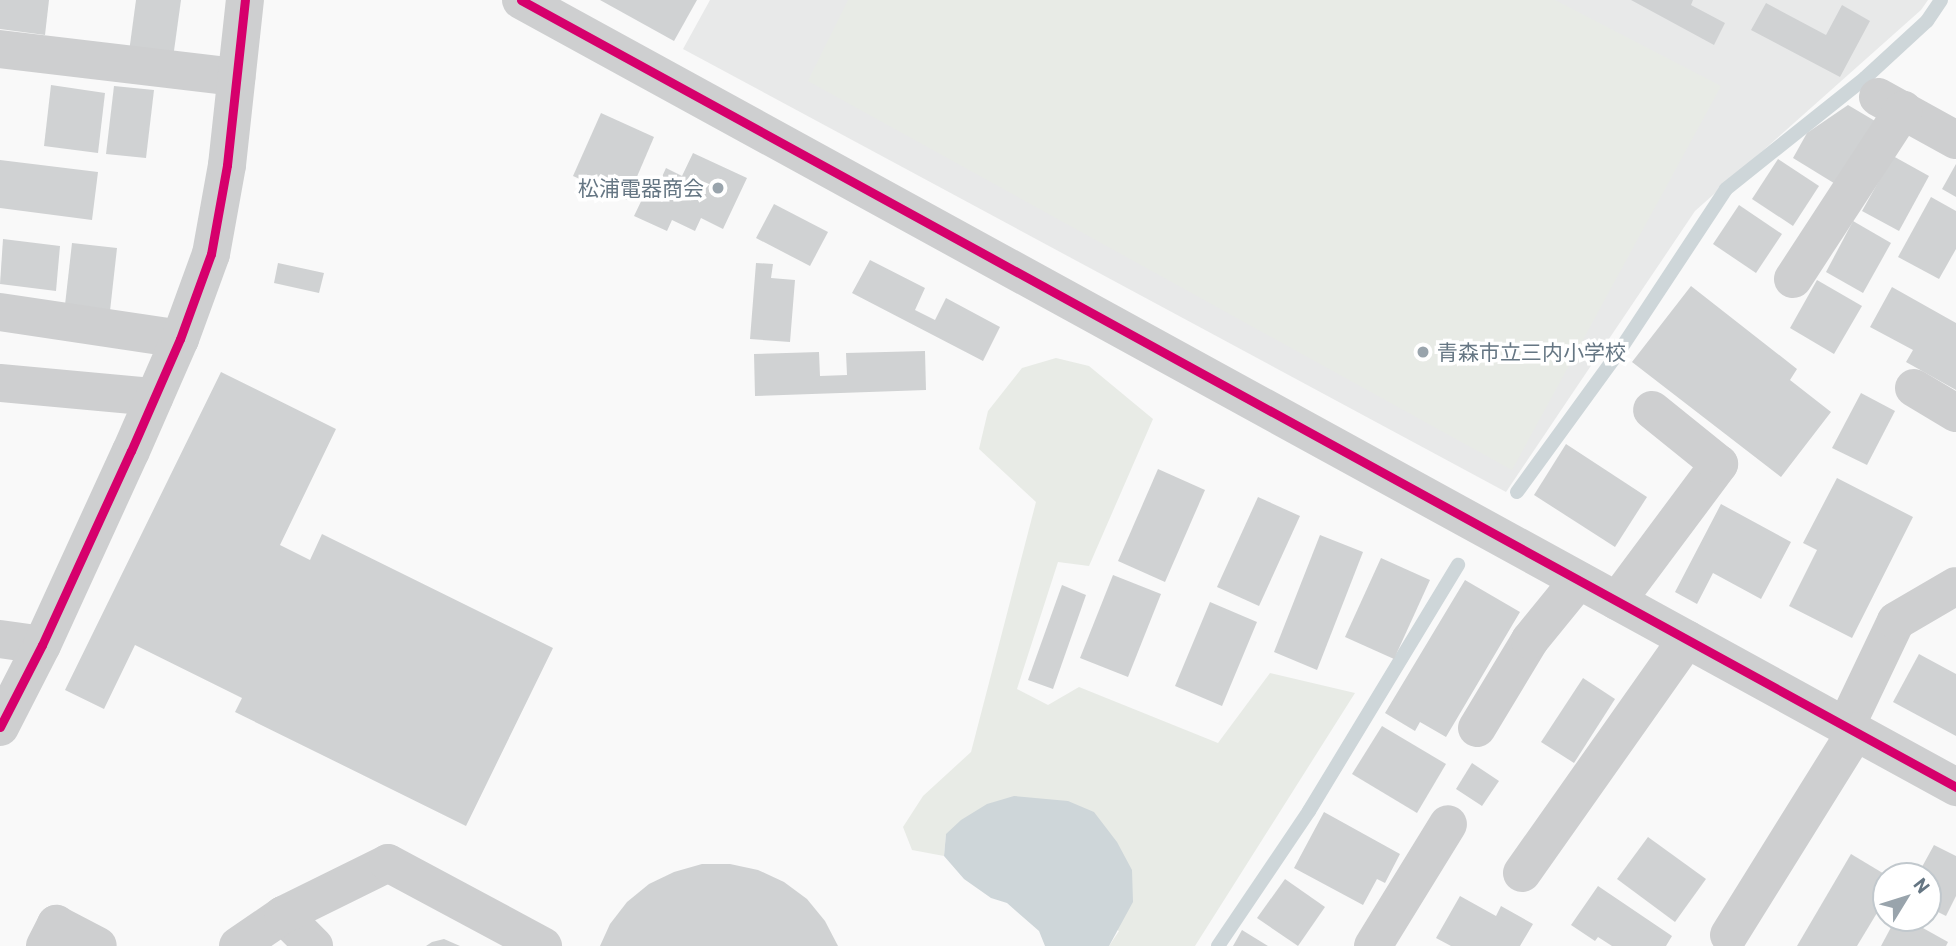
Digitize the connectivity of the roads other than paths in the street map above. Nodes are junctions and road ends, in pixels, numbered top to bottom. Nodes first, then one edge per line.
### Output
1 (245, 0) edge
2 (521, 0) edge
3 (0, 49) edge
4 (236, 77) junction
5 (1956, 140) edge
6 (1793, 279) dead end
7 (0, 312) edge
8 (180, 339) junction
9 (0, 383) edge
10 (1914, 388) dead end
11 (154, 397) junction
12 (1652, 410) dead end
13 (1956, 413) edge
14 (1579, 580) junction
15 (1956, 586) edge
16 (1617, 601) junction
17 (0, 639) edge
18 (1687, 639) junction
19 (42, 645) junction
20 (0, 727) edge
21 (1477, 728) dead end
22 (1851, 729) junction
23 (1956, 787) edge
24 (1448, 824) dead end
25 (1522, 873) dead end
26 (283, 915) junction
27 (1729, 935) dead end
28 (45, 946) edge
29 (98, 946) edge
30 (238, 946) edge
31 (314, 946) edge
32 (543, 946) edge
33 (1373, 946) edge

1 - 4 street
2 - 14 street
3 - 4 street
4 - 8 street
5 - 6 street
7 - 8 street
8 - 11 street
9 - 11 street
10 - 13 street
11 - 19 street
12 - 16 street
14 - 16 street
14 - 21 street
15 - 22 street
16 - 18 street
17 - 19 street
18 - 22 street
18 - 25 street
19 - 20 street
22 - 23 street
22 - 27 street
24 - 33 street
26 - 30 street
26 - 31 street
26 - 32 street
28 - 29 street

